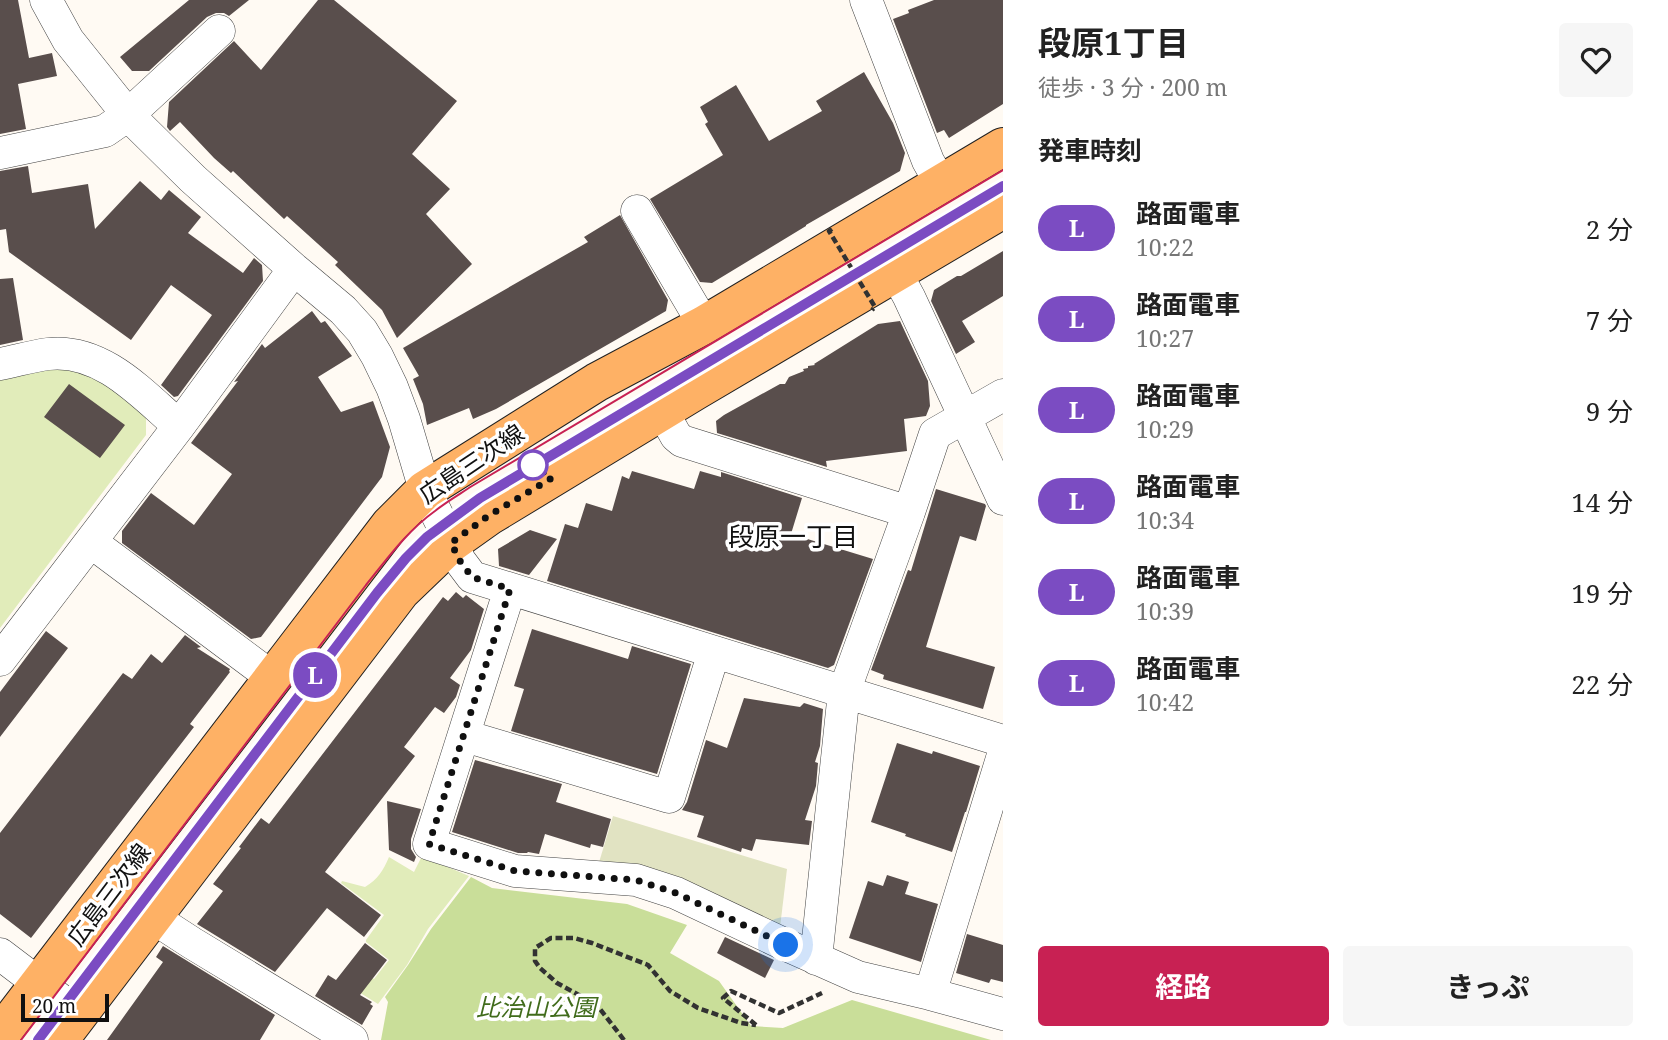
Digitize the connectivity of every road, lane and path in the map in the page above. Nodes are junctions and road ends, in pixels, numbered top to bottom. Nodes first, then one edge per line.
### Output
1 (46, 0) edge
2 (866, 0) edge
3 (219, 31) dead end
4 (128, 115) junction
5 (1003, 148) edge
6 (0, 153) edge
7 (941, 184) junction
8 (1003, 209) edge
9 (637, 211) dead end
10 (832, 229) dead end
11 (294, 269) junction
12 (895, 273) junction
13 (872, 310) dead end
14 (704, 325) junction
15 (0, 364) edge
16 (1003, 395) edge
17 (662, 411) junction
18 (965, 418) junction
19 (179, 426) junction
20 (425, 490) junction
21 (1003, 499) edge
22 (909, 512) junction
23 (91, 542) junction
24 (451, 543) junction
25 (510, 589) junction
26 (714, 652) junction
27 (0, 660) edge
28 (273, 678) junction
29 (844, 692) junction
30 (465, 736) junction
31 (1003, 741) edge
32 (1003, 755) edge
33 (152, 917) junction
34 (0, 954) edge
35 (816, 959) junction
36 (858, 977) junction
37 (39, 984) junction
38 (930, 994) junction
39 (1003, 1014) edge
40 (69, 1027) edge
41 (0, 1035) edge
42 (352, 1040) edge
43 (624, 1040) edge

1 - 4 street
2 - 7 street
3 - 4 street
4 - 6 street
4 - 11 street
5 - 7 main road, 広島三次線
7 - 14 main road, 広島三次線
8 - 12 main road, 広島三次線
9 - 14 street
10 - 13 path, bridge
11 - 19 street
11 - 20 street
12 - 17 main road, 広島三次線
12 - 18 street
14 - 20 main road, 広島三次線
15 - 19 street
16 - 18 street
17 - 22 street
17 - 24 main road, 広島三次線
18 - 21 street
18 - 22 street
19 - 23 street
20 - 24 street
20 - 28 main road, 広島三次線
22 - 29 street
23 - 27 street
23 - 28 street
24 - 25 street
24 - 33 main road, 広島三次線
25 - 26 street
25 - 30 street
26 - 29 street
26 - 30 street
28 - 37 main road, 広島三次線
29 - 31 street
29 - 35 street
30 - 35 street
32 - 38 street
33 - 40 main road, 広島三次線
33 - 42 street
34 - 37 street
35 - 36 street
36 - 38 street
36 - 43 path
37 - 40 street
37 - 41 main road, 広島三次線
38 - 39 street

